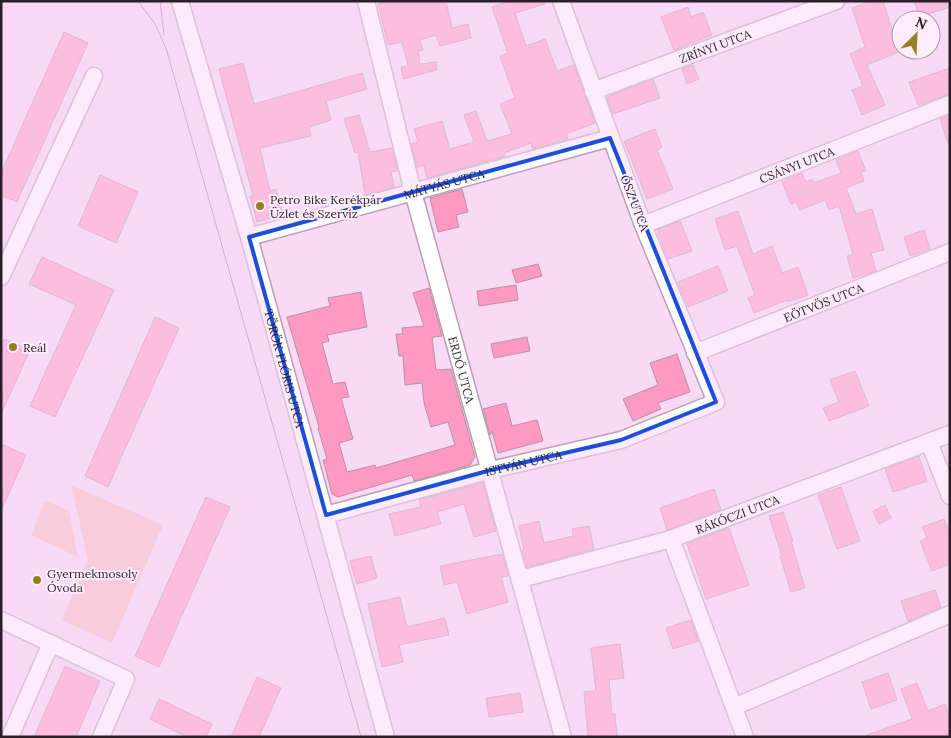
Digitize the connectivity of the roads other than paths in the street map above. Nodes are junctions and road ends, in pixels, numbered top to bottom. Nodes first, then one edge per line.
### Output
1 (180, 1) edge
2 (366, 1) edge
3 (561, 1) edge
4 (836, 1) edge
5 (94, 76) dead end
6 (594, 91) junction
7 (950, 104) edge
8 (610, 138) junction
9 (413, 192) junction
10 (643, 225) junction
11 (249, 237) junction
12 (950, 252) edge
13 (1, 277) edge
14 (694, 353) junction
15 (716, 402) joint
16 (950, 434) edge
17 (929, 442) junction
18 (491, 470) junction
19 (950, 496) edge
20 (326, 515) junction
21 (671, 539) junction
22 (521, 579) junction
23 (950, 614) edge
24 (1, 620) edge
25 (51, 643) junction
26 (734, 707) junction
27 (10, 737) edge
28 (101, 737) edge
29 (386, 737) edge
30 (563, 737) edge
31 (745, 737) edge

1 - 11 street, TÖRÖK FLÓRIS UTCA
2 - 9 street, ERDŐ UTCA
3 - 6 street, ŐSZ UTCA
4 - 6 street, ZRÍNYI UTCA
5 - 13 street
6 - 8 street, ŐSZ UTCA
7 - 10 street, CSÁNYI UTCA
8 - 9 street, MÁTYÁS UTCA
8 - 10 street, ŐSZ UTCA
9 - 11 street, MÁTYÁS UTCA
9 - 18 street, ERDŐ UTCA
10 - 14 street, ŐSZ UTCA
11 - 20 street, TÖRÖK FLÓRIS UTCA
12 - 14 street, EÖTVÖS UTCA
14 - 15 street, ŐSZ UTCA
15 - 18 street, ISTVÁN UTCA
16 - 17 street, RÁKÓCZI UTCA
17 - 19 street
17 - 21 street, RÁKÓCZI UTCA
18 - 20 street, ISTVÁN UTCA
18 - 22 street, ERDŐ UTCA
20 - 29 street, TÖRÖK FLÓRIS UTCA
21 - 22 street, RÁKÓCZI UTCA
21 - 26 street
22 - 30 street, ERDŐ UTCA
23 - 26 street
24 - 25 street
25 - 27 street
25 - 28 street
26 - 31 street

